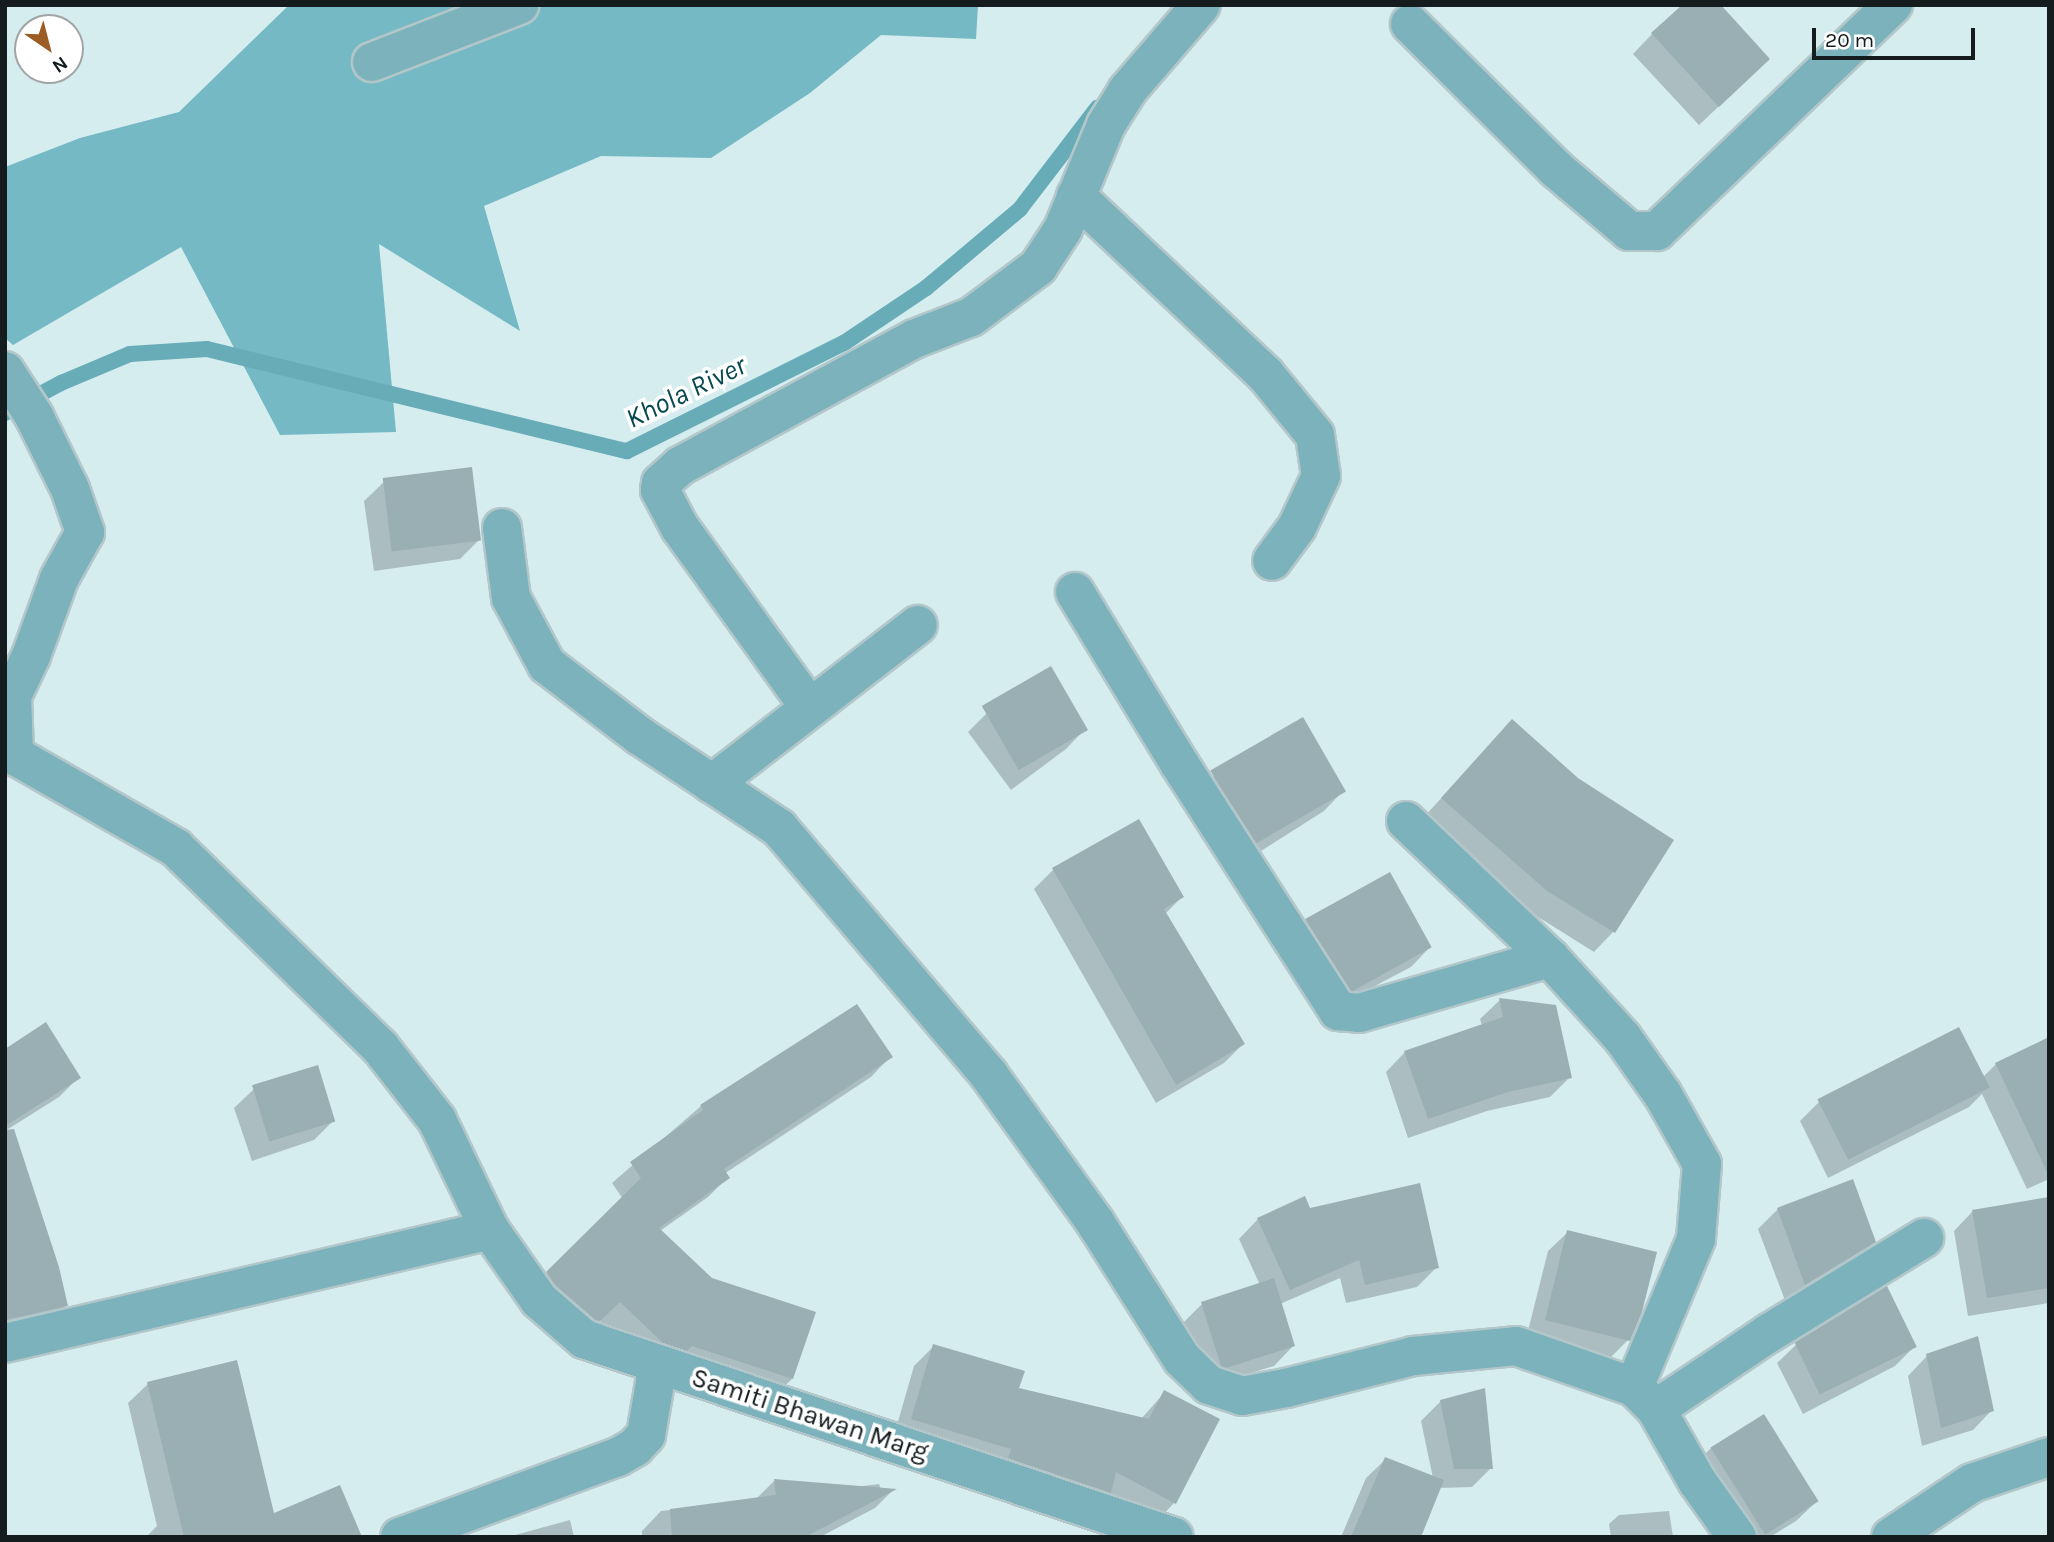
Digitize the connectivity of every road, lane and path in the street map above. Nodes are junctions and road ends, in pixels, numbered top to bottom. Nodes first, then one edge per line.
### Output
1 (519, 5) edge
2 (1201, 5) edge
3 (1894, 5) edge
4 (1410, 24) dead end
5 (372, 62) dead end
6 (1076, 197) junction
7 (18, 391) edge
8 (502, 528) dead end
9 (1272, 561) dead end
10 (1075, 592) dead end
11 (918, 625) dead end
12 (810, 708) junction
13 (10, 752) edge
14 (712, 784) junction
15 (1406, 821) dead end
16 (1549, 958) junction
17 (490, 1230) junction
18 (1924, 1238) dead end
19 (5, 1343) edge
20 (658, 1365) junction
21 (1645, 1398) junction
22 (2049, 1457) edge
23 (481, 1522) edge
24 (400, 1537) edge
25 (1174, 1537) edge
26 (1737, 1537) edge
27 (1891, 1537) edge

1 - 5 street
2 - 6 street
3 - 4 street
6 - 9 street
6 - 12 street
7 - 13 street
8 - 14 street
10 - 16 street
11 - 12 street
12 - 14 street
13 - 17 street, Samiti Bhawan Marg
14 - 21 street
15 - 16 street
16 - 21 street
17 - 19 street
17 - 20 street, Samiti Bhawan Marg
18 - 21 street
20 - 23 street
20 - 25 street, Samiti Bhawan Marg
21 - 26 street
22 - 27 street
23 - 24 street

